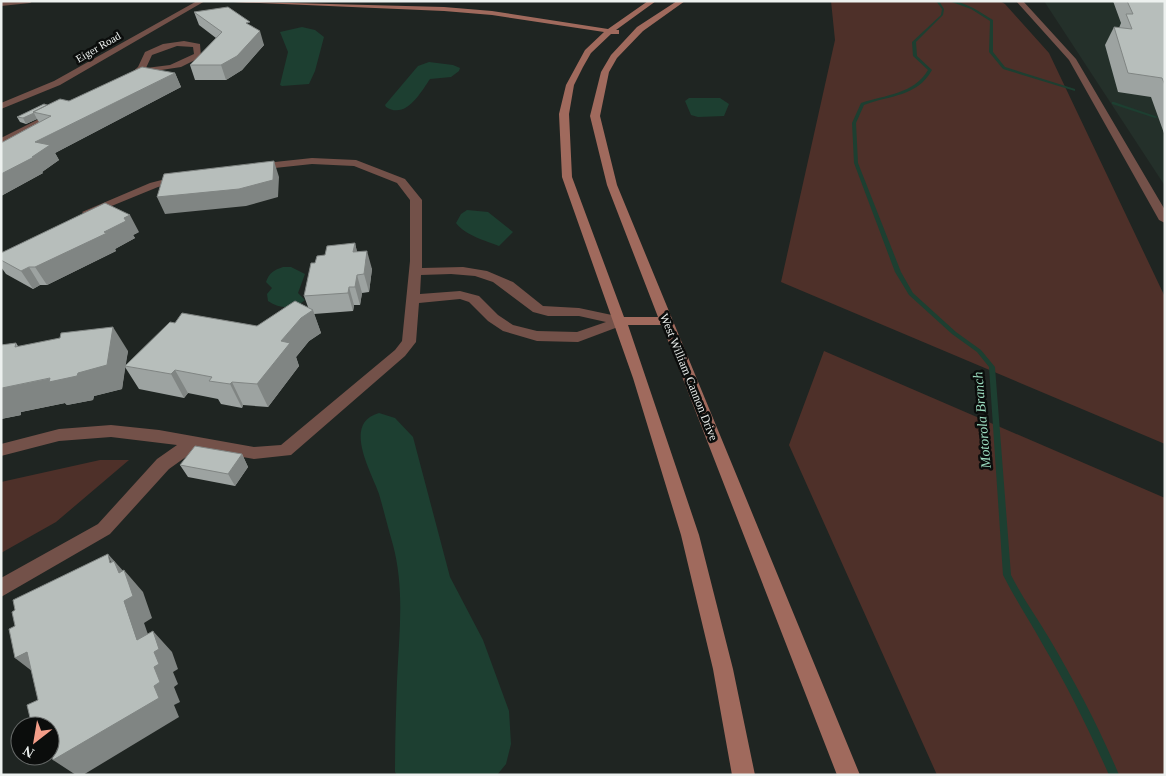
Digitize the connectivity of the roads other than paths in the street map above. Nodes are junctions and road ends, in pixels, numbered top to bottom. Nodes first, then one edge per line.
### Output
1 (30, 1) edge
2 (202, 1) edge
3 (214, 1) edge
4 (385, 1) edge
5 (653, 1) edge
6 (682, 1) edge
7 (1019, 1) edge
8 (1, 4) edge
9 (613, 28) junction
10 (636, 32) junction
11 (139, 72) junction
12 (120, 83) edge
13 (1, 106) edge
14 (52, 116) edge
15 (1, 142) edge
16 (244, 168) edge
17 (192, 176) edge
18 (79, 217) edge
19 (1165, 220) edge
20 (415, 272) junction
21 (413, 299) junction
22 (666, 321) junction
23 (620, 322) junction
24 (193, 443) junction
25 (1, 450) edge
26 (1, 588) edge
27 (744, 775) edge
28 (849, 775) edge

1 - 8 street
2 - 13 street, Eiger Road
3 - 9 main road
4 - 9 main road
5 - 9 main road
6 - 10 main road, West William Cannon Drive
7 - 19 street
9 - 10 main road
9 - 23 main road
10 - 22 main road, West William Cannon Drive
11 - 11 street
11 - 12 street
14 - 15 street
16 - 20 street
17 - 18 street
20 - 21 street
20 - 23 street
21 - 23 street
21 - 24 street
22 - 23 main road
22 - 28 main road, West William Cannon Drive
23 - 27 main road
24 - 25 street
24 - 26 street

